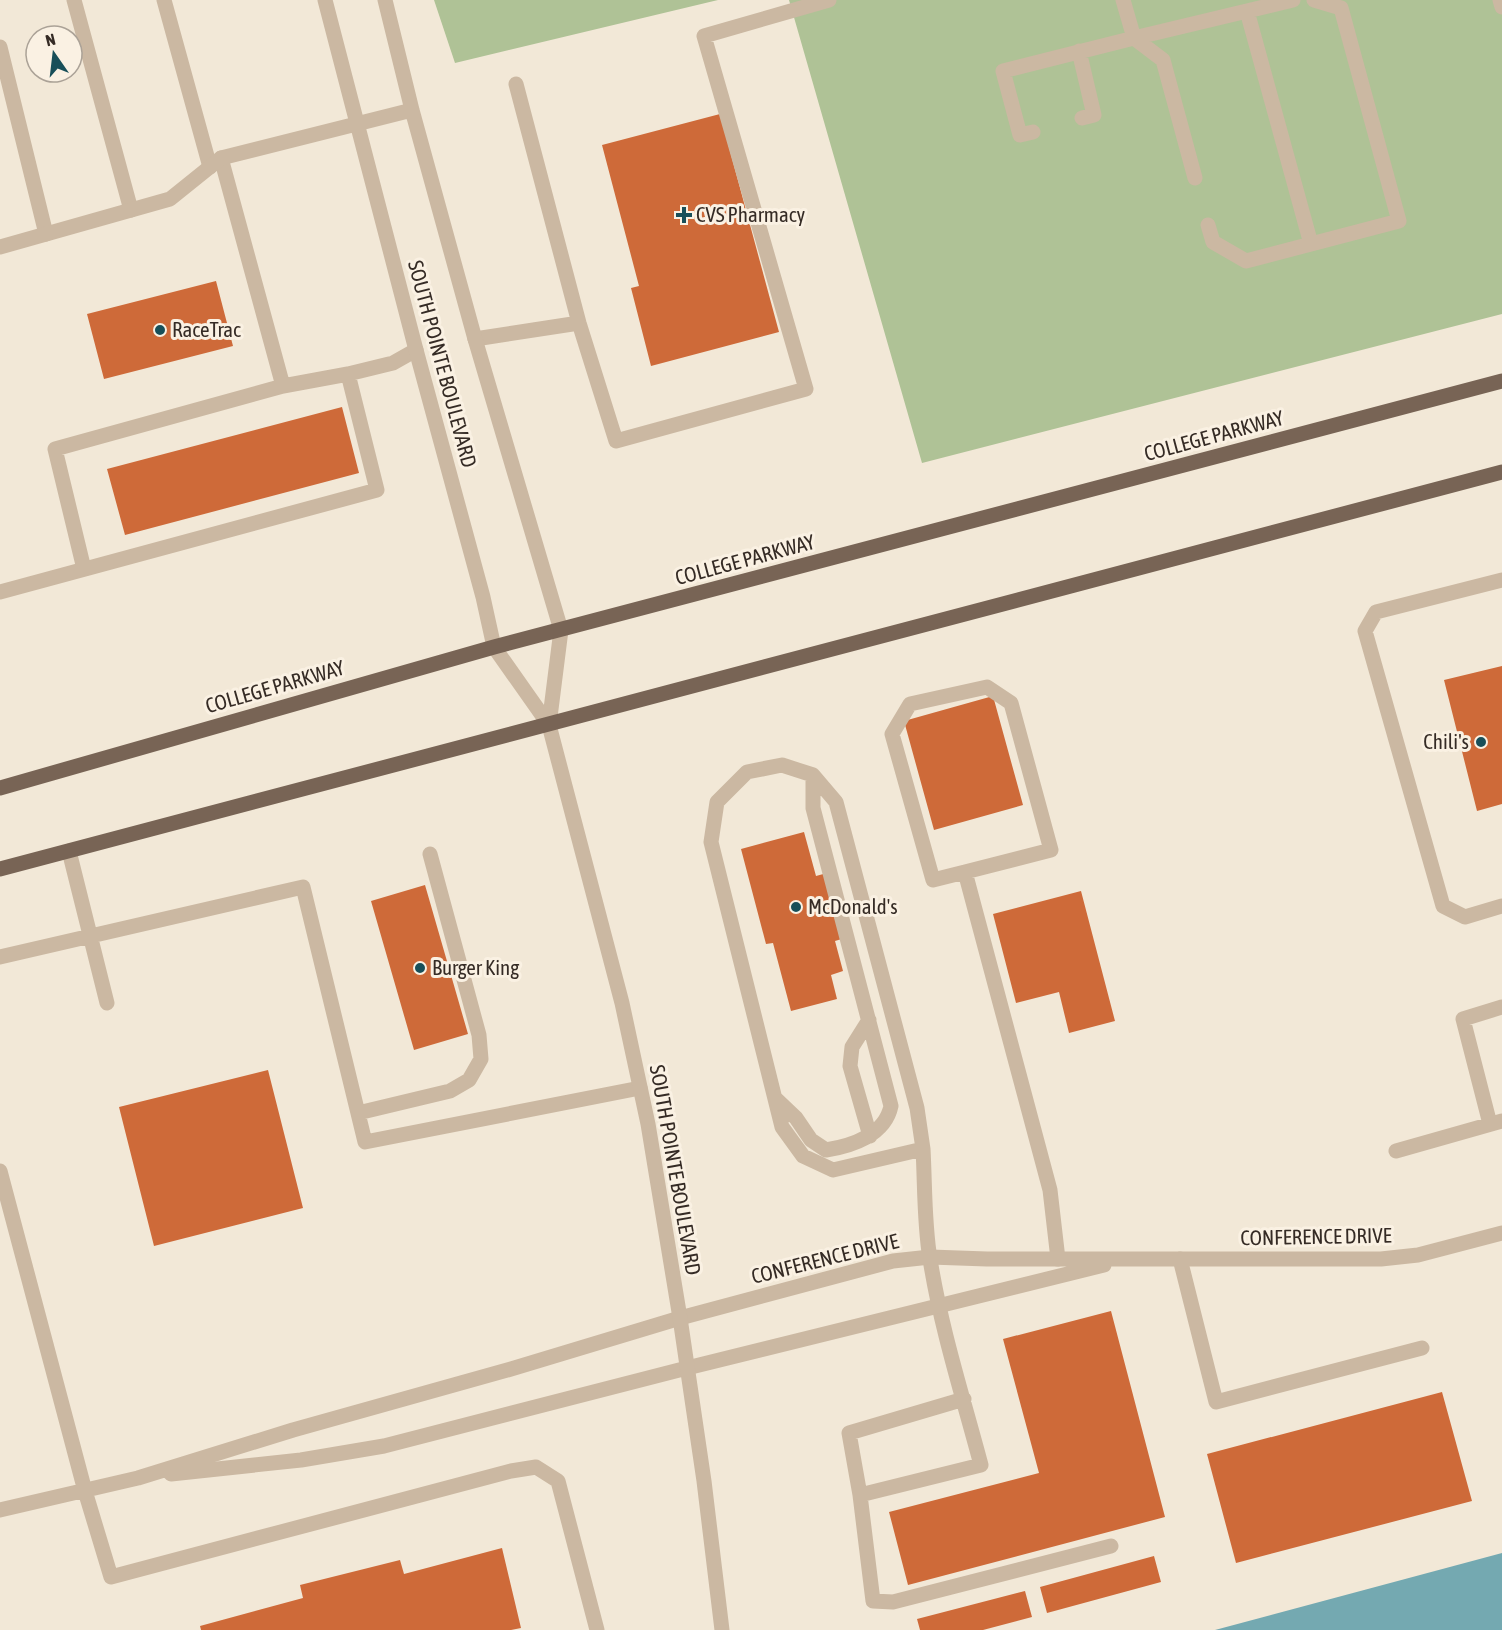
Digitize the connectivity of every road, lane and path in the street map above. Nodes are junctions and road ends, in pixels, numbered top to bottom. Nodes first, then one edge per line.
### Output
1 (74, 0) edge
2 (164, 0) edge
3 (325, 0) edge
4 (385, 0) edge
5 (829, 0) edge
6 (1124, 0) edge
7 (1293, 0) edge
8 (1314, 0) edge
9 (1500, 0) edge
10 (1502, 7) edge
11 (1248, 11) junction
12 (1134, 38) junction
13 (0, 47) edge
14 (1079, 51) junction
15 (516, 84) dead end
16 (412, 110) junction
17 (1082, 118) dead end
18 (357, 124) junction
19 (1033, 132) dead end
20 (216, 162) junction
21 (1195, 178) dead end
22 (131, 210) junction
23 (1208, 225) dead end
24 (46, 234) junction
25 (1311, 244) junction
26 (0, 247) edge
27 (579, 323) junction
28 (475, 339) junction
29 (416, 350) junction
30 (348, 374) junction
31 (1502, 381) edge
32 (283, 386) junction
33 (1502, 471) edge
34 (84, 569) junction
35 (1502, 580) edge
36 (0, 592) edge
37 (561, 630) junction
38 (494, 647) junction
39 (549, 725) junction
40 (813, 775) junction
41 (0, 788) edge
42 (69, 851) junction
43 (430, 854) dead end
44 (0, 869) edge
45 (965, 872) junction
46 (1502, 906) edge
47 (89, 936) junction
48 (0, 957) edge
49 (107, 1003) dead end
50 (1502, 1007) edge
51 (869, 1020) junction
52 (640, 1088) junction
53 (776, 1099) junction
54 (358, 1113) junction
55 (1496, 1123) edge
56 (870, 1136) junction
57 (923, 1149) junction
58 (1396, 1151) dead end
59 (0, 1171) edge
60 (1502, 1233) edge
61 (930, 1257) junction
62 (1058, 1259) junction
63 (1127, 1259) junction
64 (1180, 1259) junction
65 (939, 1305) junction
66 (680, 1318) junction
67 (1422, 1348) dead end
68 (687, 1368) junction
69 (964, 1399) junction
70 (138, 1478) junction
71 (85, 1491) junction
72 (860, 1495) junction
73 (0, 1510) edge
74 (1111, 1546) dead end
75 (597, 1630) edge
76 (722, 1630) edge

1 - 22 street
2 - 20 street
3 - 18 street, SOUTH POINTE BOULEVARD
4 - 16 street, SOUTH POINTE BOULEVARD
5 - 27 street
6 - 12 street
7 - 11 street
8 - 25 street
9 - 10 street
11 - 12 street
11 - 25 street
12 - 14 street
12 - 21 street
13 - 24 street
14 - 17 street
14 - 19 street
15 - 27 street
16 - 18 street
16 - 28 street, SOUTH POINTE BOULEVARD
18 - 20 street
18 - 29 street, SOUTH POINTE BOULEVARD
20 - 22 street
20 - 32 street
22 - 24 street
23 - 25 street
24 - 26 street
27 - 28 street
28 - 37 street, SOUTH POINTE BOULEVARD
29 - 30 street
29 - 38 street, SOUTH POINTE BOULEVARD
30 - 32 street
30 - 34 street
31 - 37 main road, COLLEGE PARKWAY
32 - 34 street
33 - 39 main road
34 - 36 street
35 - 46 street
37 - 38 main road, COLLEGE PARKWAY
37 - 39 street, SOUTH POINTE BOULEVARD
38 - 39 street, SOUTH POINTE BOULEVARD
38 - 41 main road, COLLEGE PARKWAY
39 - 42 main road
39 - 52 street, SOUTH POINTE BOULEVARD
40 - 51 street
40 - 53 street
40 - 57 street
42 - 44 main road
42 - 47 street
43 - 54 street
45 - 45 street
45 - 62 street
47 - 48 street
47 - 49 street
47 - 54 street
50 - 55 street
51 - 56 street
51 - 56 street
52 - 54 street
52 - 66 street, SOUTH POINTE BOULEVARD
53 - 56 street
53 - 57 street
55 - 58 street
57 - 61 street
59 - 71 street
60 - 64 street, CONFERENCE DRIVE
61 - 62 street, CONFERENCE DRIVE
61 - 65 street
61 - 66 street, CONFERENCE DRIVE
62 - 63 street, CONFERENCE DRIVE
63 - 64 street, CONFERENCE DRIVE
63 - 65 street, CONFERENCE DRIVE
64 - 67 street
65 - 68 street, CONFERENCE DRIVE
65 - 69 street
66 - 68 street, SOUTH POINTE BOULEVARD
66 - 70 street, CONFERENCE DRIVE
68 - 70 street, CONFERENCE DRIVE
68 - 76 street, SOUTH POINTE BOULEVARD
69 - 72 street
69 - 72 street
70 - 71 street
71 - 73 street
71 - 75 street
72 - 74 street

